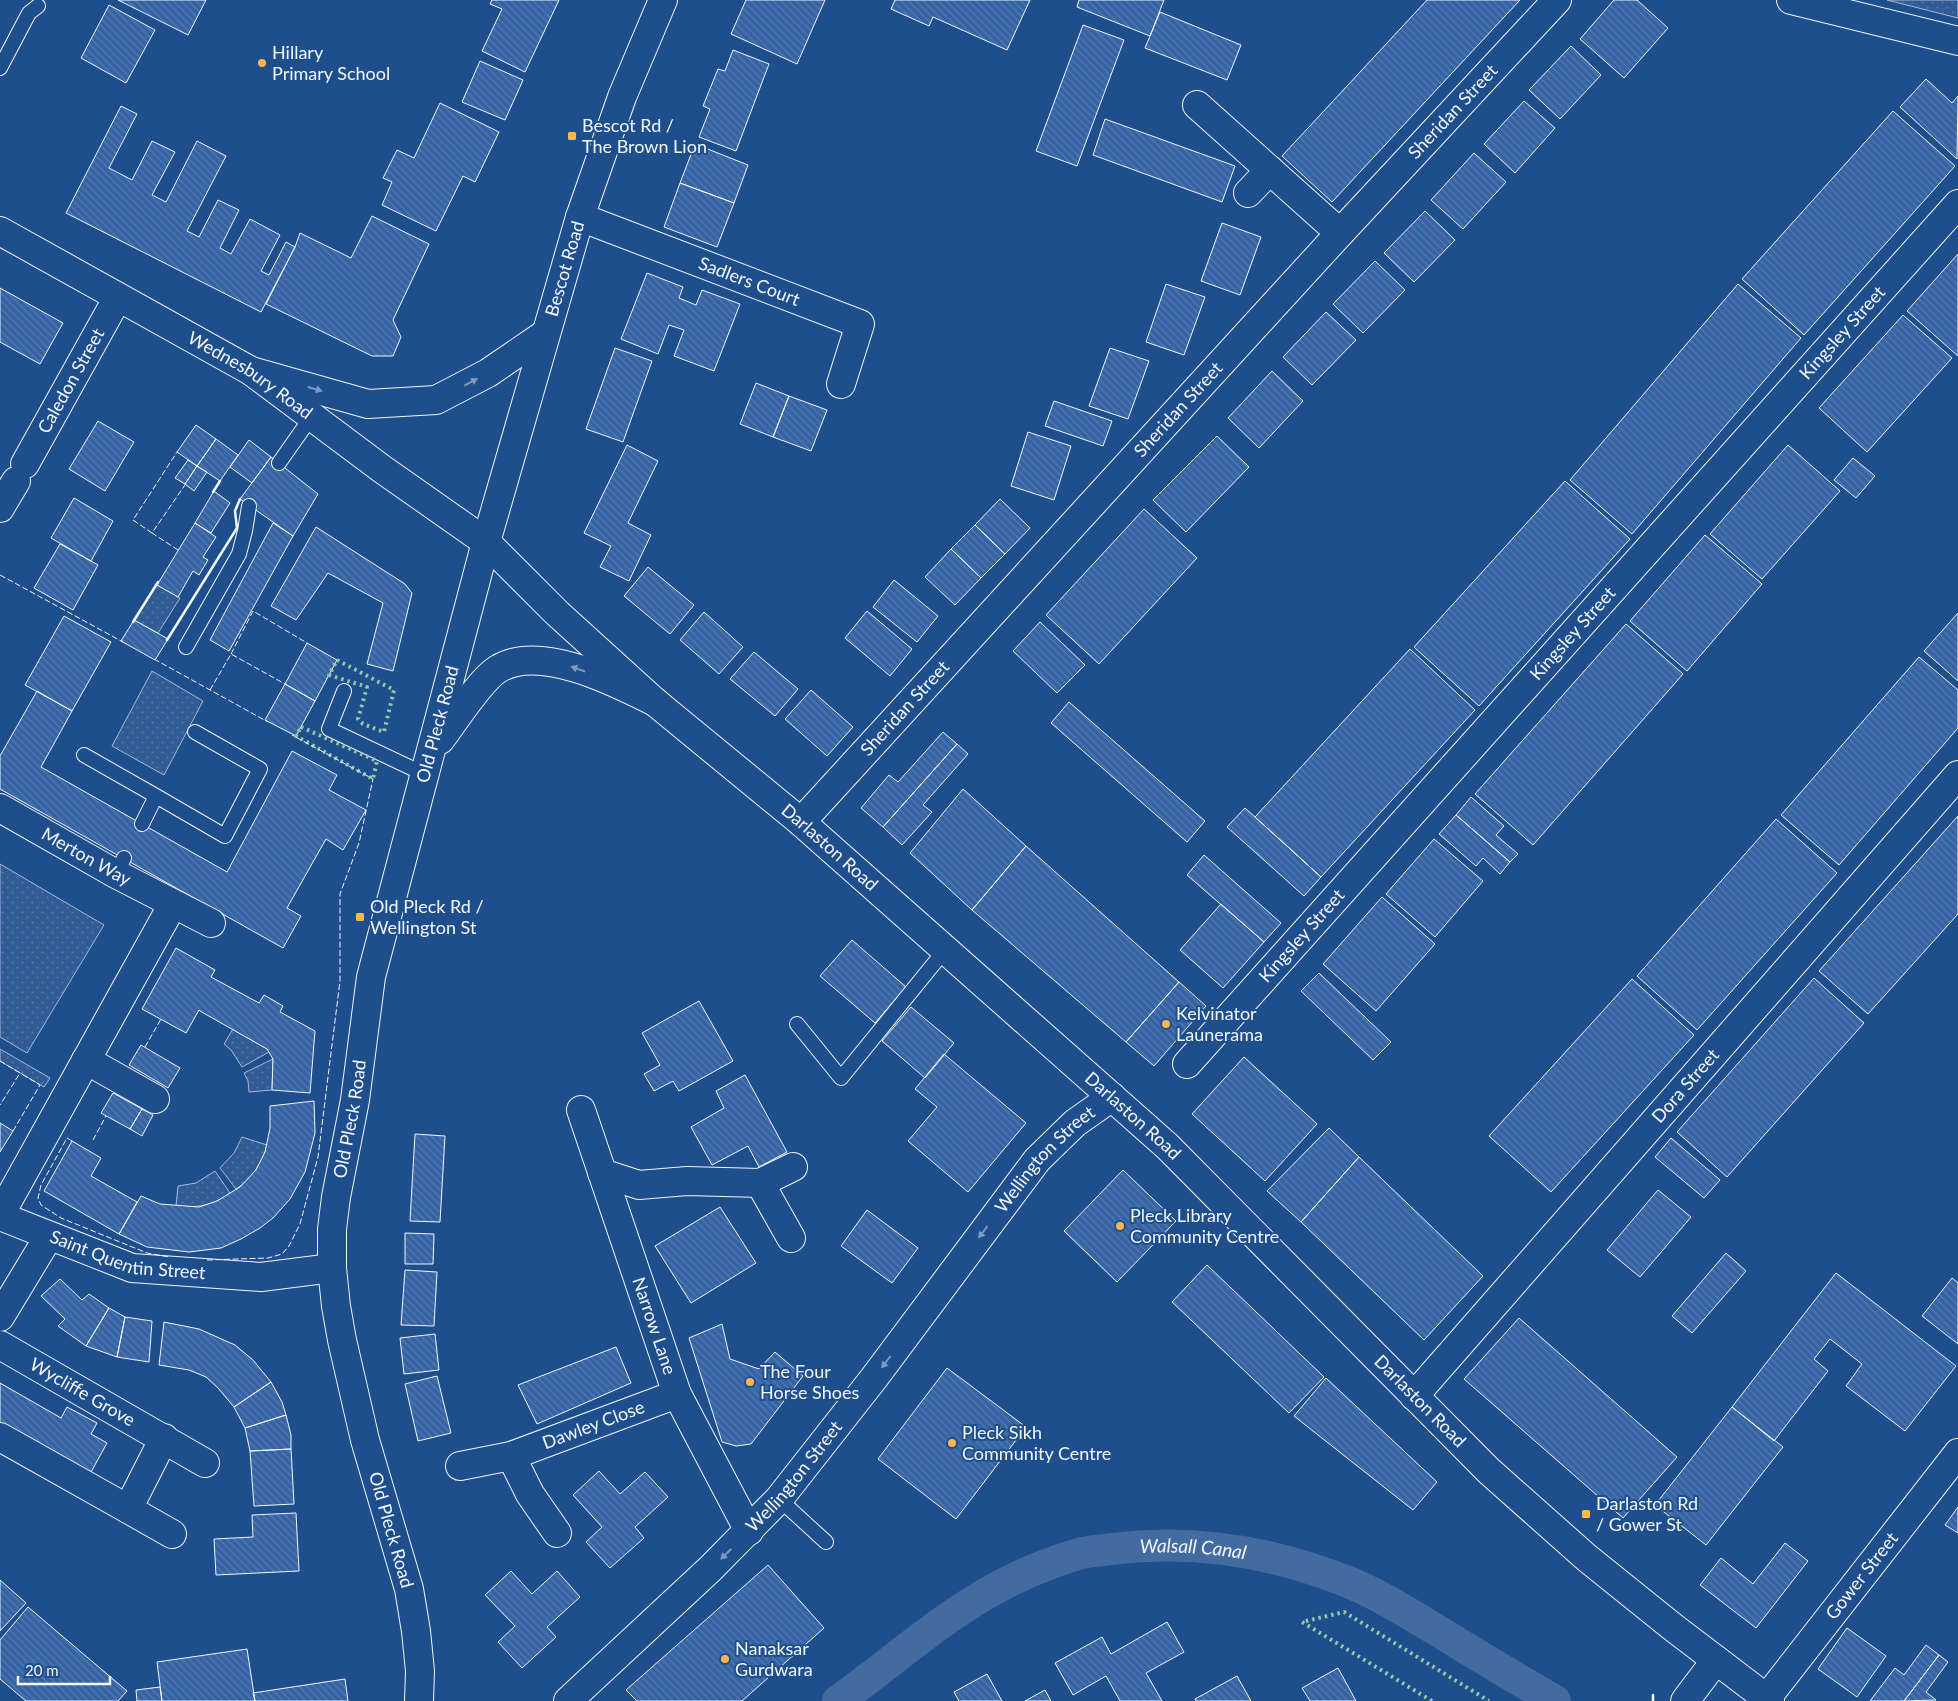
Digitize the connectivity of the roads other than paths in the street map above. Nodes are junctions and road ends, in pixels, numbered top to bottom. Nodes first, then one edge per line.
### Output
1 (663, 0) edge
2 (1557, 0) edge
3 (1791, 0) edge
4 (38, 6) dead end
5 (1958, 41) edge
6 (0, 68) edge
7 (1197, 104) dead end
8 (1270, 170) junction
9 (1248, 193) dead end
10 (1958, 204) edge
11 (580, 217) junction
12 (0, 231) edge
13 (1340, 234) junction
14 (118, 297) junction
15 (545, 334) junction
16 (251, 371) junction
17 (841, 384) dead end
18 (312, 416) junction
19 (279, 463) dead end
20 (250, 506) dead end
21 (0, 508) edge
22 (486, 542) junction
23 (186, 647) dead end
24 (344, 691) dead end
25 (655, 702) junction
26 (195, 732) dead end
27 (84, 755) dead end
28 (427, 763) junction
29 (1958, 775) edge
30 (156, 796) junction
31 (0, 808) edge
32 (801, 822) junction
33 (142, 824) dead end
34 (173, 904) junction
35 (211, 923) dead end
36 (945, 950) junction
37 (797, 1024) dead end
38 (86, 1060) junction
39 (1187, 1064) dead end
40 (1112, 1097) junction
41 (155, 1099) dead end
42 (581, 1110) dead end
43 (792, 1167) dead end
44 (602, 1173) junction
45 (760, 1183) junction
46 (0, 1215) edge
47 (49, 1236) junction
48 (792, 1238) dead end
49 (332, 1268) junction
50 (0, 1317) edge
51 (0, 1345) edge
52 (676, 1394) junction
53 (1414, 1396) junction
54 (0, 1437) edge
55 (164, 1438) junction
56 (1958, 1453) edge
57 (511, 1456) junction
58 (205, 1463) dead end
59 (460, 1466) dead end
60 (779, 1499) junction
61 (128, 1509) junction
62 (749, 1531) junction
63 (557, 1533) dead end
64 (172, 1534) dead end
65 (826, 1542) dead end
66 (1716, 1660) junction
67 (571, 1700) edge
68 (1768, 1700) edge
69 (419, 1701) edge
70 (1685, 1701) edge

1 - 11 main road, Bescot Road
2 - 13 main road, Sheridan Street
3 - 5 main road
4 - 6 lane
7 - 8 main road
8 - 9 main road
8 - 13 main road
10 - 39 main road, Kingsley Street
11 - 15 main road, Bescot Road
11 - 17 main road, Sadlers Court
12 - 14 main road, Wednesbury Road
13 - 32 main road, Sheridan Street
14 - 16 main road, Wednesbury Road
14 - 21 main road, Caledon Street
16 -> 15 main road
15 - 22 main road, Bescot Road
16 - 18 main road, Wednesbury Road
18 - 19 lane
18 - 22 main road, Wednesbury Road
20 - 23 lane
22 - 25 main road, Darlaston Road
22 - 28 main road, Old Pleck Road
24 - 28 lane
25 -> 28 main road
25 - 32 main road, Darlaston Road
26 - 30 lane
27 - 30 lane
28 - 49 main road, Old Pleck Road
29 - 53 main road, Dora Street
30 - 33 lane
31 - 34 main road, Merton Way
32 - 36 main road, Darlaston Road
34 - 35 main road, Merton Way
34 - 38 main road
36 - 37 lane
36 - 40 main road, Darlaston Road
38 - 41 main road
38 - 46 main road
40 - 53 main road, Darlaston Road
40 -> 60 main road, Wellington Street
42 - 44 main road, Narrow Lane
43 - 45 main road
44 - 45 main road
44 - 52 main road, Narrow Lane
45 - 48 main road
46 - 47 main road, Saint Quentin Street
47 - 49 main road, Saint Quentin Street
47 - 50 main road
49 - 69 main road, Old Pleck Road
51 - 55 main road, Wycliffe Grove
52 - 57 main road, Dawley Close
52 - 62 main road, Narrow Lane
53 - 66 main road, Darlaston Road
54 - 61 main road
55 - 58 main road, Wycliffe Grove
55 - 61 main road
56 - 68 main road, Gower Street
57 - 59 main road, Dawley Close
57 - 63 main road
60 - 62 main road, Wellington Street
60 - 65 lane
61 - 64 main road
62 -> 67 main road, Wellington Street
66 - 68 main road, Darlaston Road
66 - 70 main road

